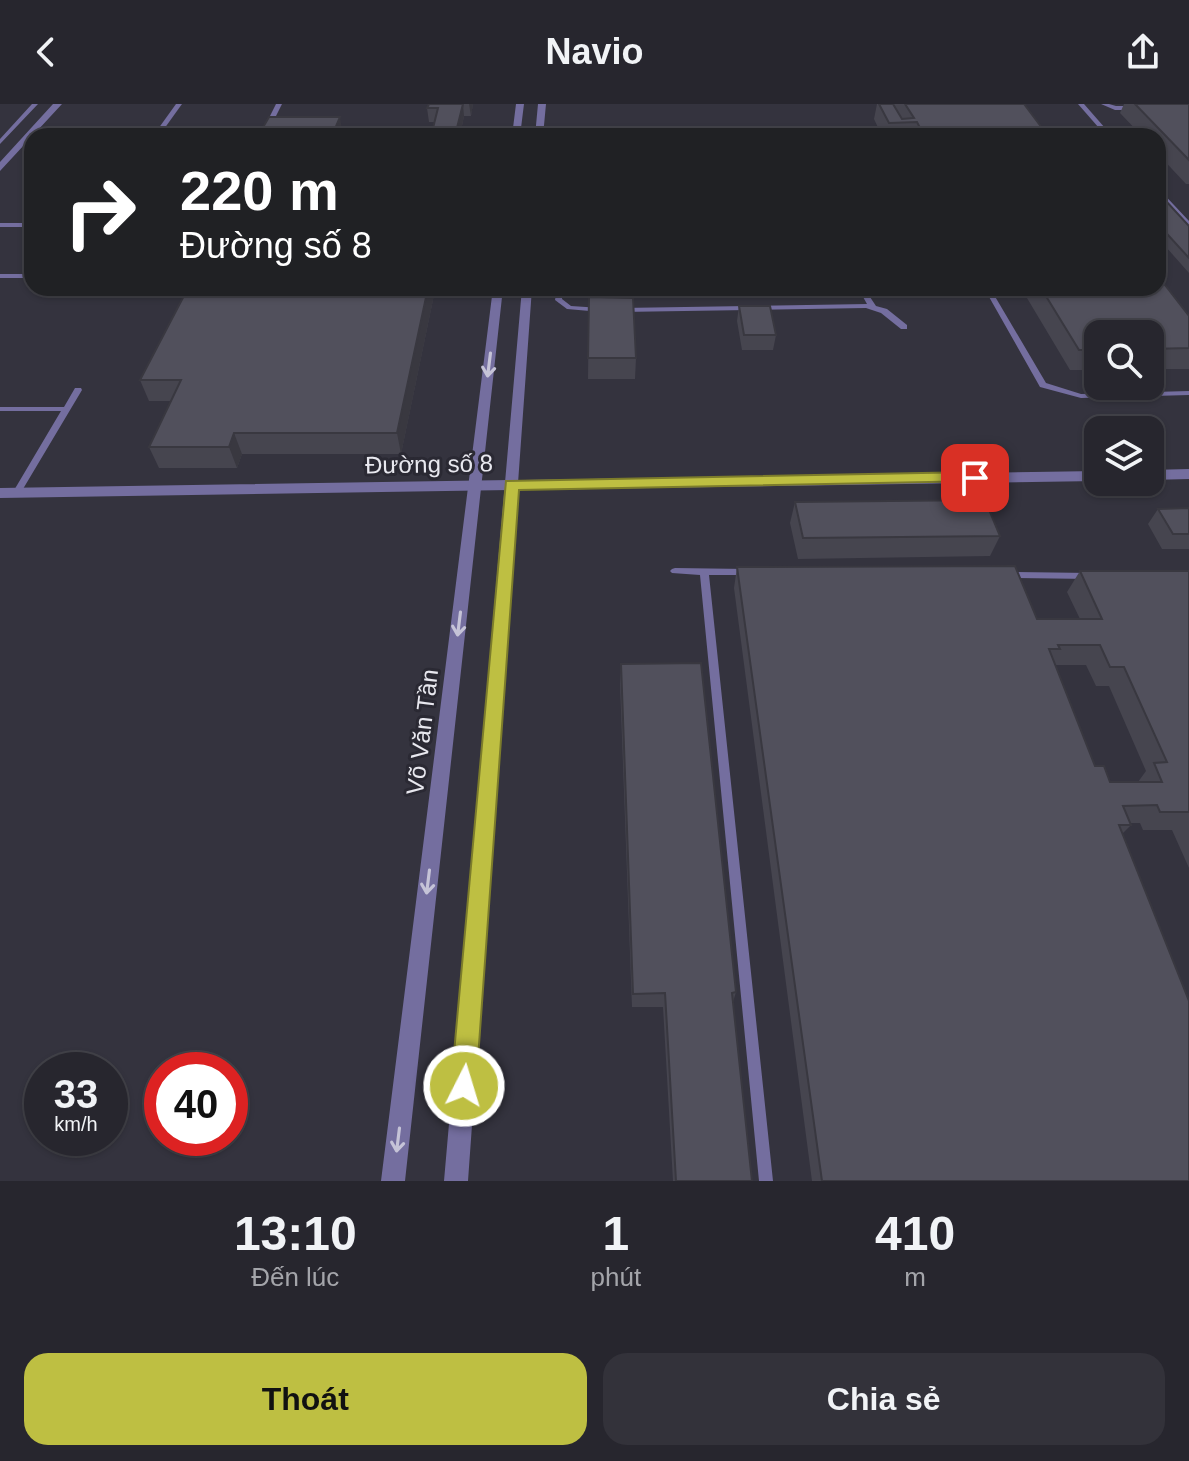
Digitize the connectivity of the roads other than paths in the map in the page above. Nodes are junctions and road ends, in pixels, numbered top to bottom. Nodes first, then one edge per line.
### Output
1 (35, 104) edge
2 (58, 104) edge
3 (179, 104) edge
4 (279, 104) edge
5 (520, 104) edge
6 (542, 104) edge
7 (1081, 104) edge
8 (1104, 104) edge
9 (1145, 108) edge
10 (36, 128) edge
11 (162, 128) edge
12 (267, 128) edge
13 (517, 128) edge
14 (540, 128) edge
15 (1102, 128) edge
16 (0, 131) edge
17 (10, 131) junction
18 (0, 142) edge
19 (24, 142) edge
20 (0, 168) edge
21 (1166, 199) edge
22 (0, 225) edge
23 (24, 225) edge
24 (1189, 225) edge
25 (0, 276) edge
26 (24, 276) edge
27 (497, 296) edge
28 (526, 296) edge
29 (559, 296) edge
30 (866, 296) edge
31 (992, 296) edge
32 (873, 308) junction
33 (904, 327) dead end
34 (78, 390) dead end
35 (1189, 393) edge
36 (0, 409) edge
37 (67, 409) junction
38 (1189, 474) edge
39 (1164, 475) edge
40 (1084, 476) edge
41 (475, 485) junction
42 (512, 485) junction
43 (17, 492) junction
44 (0, 493) edge
45 (675, 571) dead end
46 (704, 571) junction
47 (766, 572) edge
48 (1001, 575) edge
49 (1111, 576) edge
50 (393, 1181) edge
51 (456, 1181) edge
52 (766, 1181) edge

1 - 17 lane
2 - 10 street
3 - 11 lane
4 - 12 lane
5 - 13 street
6 - 14 street
7 - 15 lane
8 - 9 lane
16 - 17 lane
17 - 18 lane
19 - 20 street
21 - 24 lane
22 - 23 lane
25 - 26 lane
27 -> 41 street, Võ Văn Tần
28 - 42 street
29 - 32 lane
30 - 32 lane
31 - 35 lane
32 - 33 lane
34 - 37 lane
36 - 37 lane
37 - 43 lane
38 - 39 street
40 - 42 street, Đường số 8
41 - 42 street, Đường số 8
41 - 43 street, Đường số 8
41 -> 50 street, Võ Văn Tần
42 - 51 street
43 - 44 street, Đường số 8
45 - 46 lane
46 - 47 lane
46 - 52 lane
48 - 49 lane

